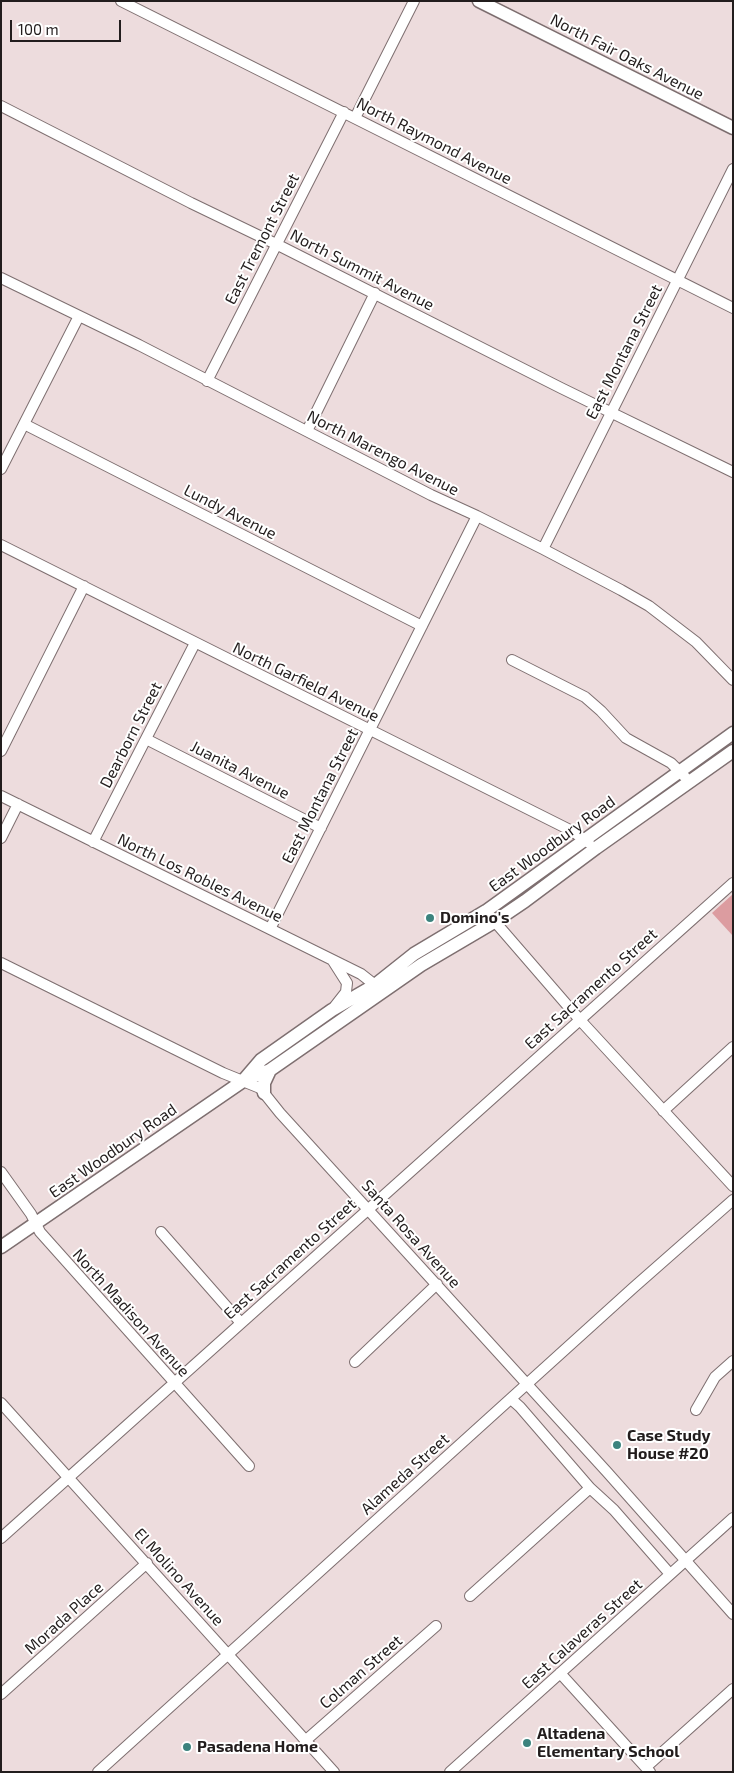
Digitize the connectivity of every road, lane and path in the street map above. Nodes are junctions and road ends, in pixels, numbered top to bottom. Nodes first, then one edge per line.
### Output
1 (121, 1) edge
2 (414, 1) edge
3 (480, 1) edge
4 (1, 106) edge
5 (344, 112) junction
6 (355, 118) junction
7 (733, 128) edge
8 (733, 169) edge
9 (276, 244) junction
10 (1, 278) edge
11 (677, 280) junction
12 (376, 293) junction
13 (733, 308) edge
14 (79, 316) junction
15 (207, 381) junction
16 (611, 413) junction
17 (24, 424) junction
18 (307, 431) junction
19 (1, 469) edge
20 (733, 472) edge
21 (477, 516) junction
22 (1, 545) edge
23 (543, 549) junction
24 (84, 586) junction
25 (422, 626) junction
26 (195, 643) junction
27 (512, 660) dead end
28 (733, 680) edge
29 (370, 730) junction
30 (733, 733) edge
31 (146, 739) junction
32 (1, 751) edge
33 (733, 751) edge
34 (679, 772) junction
35 (690, 782) junction
36 (1, 796) edge
37 (18, 804) junction
38 (320, 828) junction
39 (1, 838) edge
40 (585, 840) junction
41 (93, 842) junction
42 (596, 848) junction
43 (733, 882) edge
44 (486, 911) junction
45 (494, 922) junction
46 (270, 930) junction
47 (441, 945) junction
48 (332, 961) junction
49 (1, 963) edge
50 (378, 989) junction
51 (332, 1010) junction
52 (580, 1020) junction
53 (733, 1047) edge
54 (270, 1070) junction
55 (243, 1081) junction
56 (264, 1093) junction
57 (663, 1111) junction
58 (1, 1172) edge
59 (733, 1186) edge
60 (733, 1200) edge
61 (368, 1209) junction
62 (36, 1224) junction
63 (161, 1232) dead end
64 (1, 1247) edge
65 (437, 1284) junction
66 (241, 1323) junction
67 (733, 1361) edge
68 (355, 1362) dead end
69 (174, 1383) junction
70 (527, 1385) junction
71 (510, 1399) junction
72 (1, 1403) edge
73 (696, 1410) dead end
74 (249, 1466) dead end
75 (69, 1478) junction
76 (590, 1488) junction
77 (733, 1518) edge
78 (1, 1538) edge
79 (686, 1561) junction
80 (147, 1563) junction
81 (670, 1574) junction
82 (470, 1596) dead end
83 (733, 1614) edge
84 (436, 1626) dead end
85 (228, 1654) junction
86 (560, 1673) junction
87 (733, 1689) edge
88 (1, 1694) edge
89 (305, 1741) junction
90 (648, 1769) edge
91 (98, 1772) edge
92 (334, 1772) edge
93 (450, 1772) edge

1 - 5 street, North Raymond Avenue
2 - 6 street
3 - 7 main road, North Fair Oaks Avenue
4 - 9 street, North Summit Avenue
5 - 6 street, North Raymond Avenue
5 - 9 street, East Tremont Street
6 - 11 street, North Raymond Avenue
8 - 11 street, East Montana Street
9 - 12 street, North Summit Avenue
9 - 15 street, East Tremont Street
10 - 14 street, North Marengo Avenue
11 - 13 street, North Raymond Avenue
11 - 16 street, East Montana Street
12 - 16 street, North Summit Avenue
12 - 18 street
14 - 15 street, North Marengo Avenue
14 - 17 street
15 - 18 street, North Marengo Avenue
16 - 20 street, North Summit Avenue
16 - 23 street, East Montana Street
17 - 19 street
17 - 25 street, Lundy Avenue
18 - 21 street, North Marengo Avenue
21 - 23 street, North Marengo Avenue
21 - 25 street, East Montana Street
22 - 24 street, North Garfield Avenue
23 - 28 street, North Marengo Avenue
24 - 26 street, North Garfield Avenue
24 - 32 street
25 - 29 street, East Montana Street
26 - 29 street, North Garfield Avenue
26 - 31 street, Dearborn Street
27 - 34 street
29 - 38 street, East Montana Street
29 - 40 street, North Garfield Avenue
30 - 34 main road, East Woodbury Road
31 - 38 street, Juanita Avenue
31 - 41 street, Dearborn Street
33 - 35 main road, East Woodbury Road
34 - 35 street
34 - 40 main road, East Woodbury Road
35 - 42 main road, East Woodbury Road
36 - 37 street, North Los Robles Avenue
37 - 39 street
37 - 41 street, North Los Robles Avenue
38 - 46 street, East Montana Street
40 - 42 street, North Garfield Avenue
40 - 44 main road, East Woodbury Road
41 - 46 street, North Los Robles Avenue
42 - 45 main road, East Woodbury Road
43 - 52 street, East Sacramento Street
44 - 45 street
44 - 47 main road, East Woodbury Road
45 - 47 main road, East Woodbury Road
45 - 52 street
46 - 48 street, North Los Robles Avenue
47 - 50 main road, East Woodbury Road
48 - 50 street, North Los Robles Avenue
48 - 51 street
49 - 55 street, Santa Rosa Avenue
50 - 51 main road, East Woodbury Road
50 - 54 main road, East Woodbury Road
51 - 55 main road, East Woodbury Road
52 - 57 street
52 - 61 street, East Sacramento Street
53 - 57 street
54 - 55 main road, East Woodbury Road
54 - 56 main road
55 - 56 street, Santa Rosa Avenue
55 - 62 main road, East Woodbury Road
56 - 61 street, Santa Rosa Avenue
57 - 59 street
58 - 62 street, North Madison Avenue
60 - 70 street, Alameda Street
61 - 65 street, Santa Rosa Avenue
61 - 66 street, East Sacramento Street
62 - 64 main road, East Woodbury Road
62 - 69 street, North Madison Avenue
63 - 66 street
65 - 68 street
65 - 70 street, Santa Rosa Avenue
66 - 69 street, East Sacramento Street
67 - 73 street
69 - 74 street, North Madison Avenue
69 - 75 street, East Sacramento Street
70 - 71 street, Alameda Street
70 - 79 street, Santa Rosa Avenue
71 - 76 street
71 - 85 street, Alameda Street
72 - 75 street, El Molino Avenue
75 - 78 street, East Sacramento Street
75 - 80 street, El Molino Avenue
76 - 81 street
76 - 82 street
77 - 79 street, East Calaveras Street
79 - 81 street, East Calaveras Street
79 - 83 street, Santa Rosa Avenue
80 - 85 street, El Molino Avenue
80 - 88 street, Morada Place
81 - 86 street, East Calaveras Street
84 - 89 street, Colman Street
85 - 89 street, El Molino Avenue
85 - 91 street, Alameda Street
86 - 90 street
86 - 93 street, East Calaveras Street
87 - 90 street
89 - 92 street, El Molino Avenue

